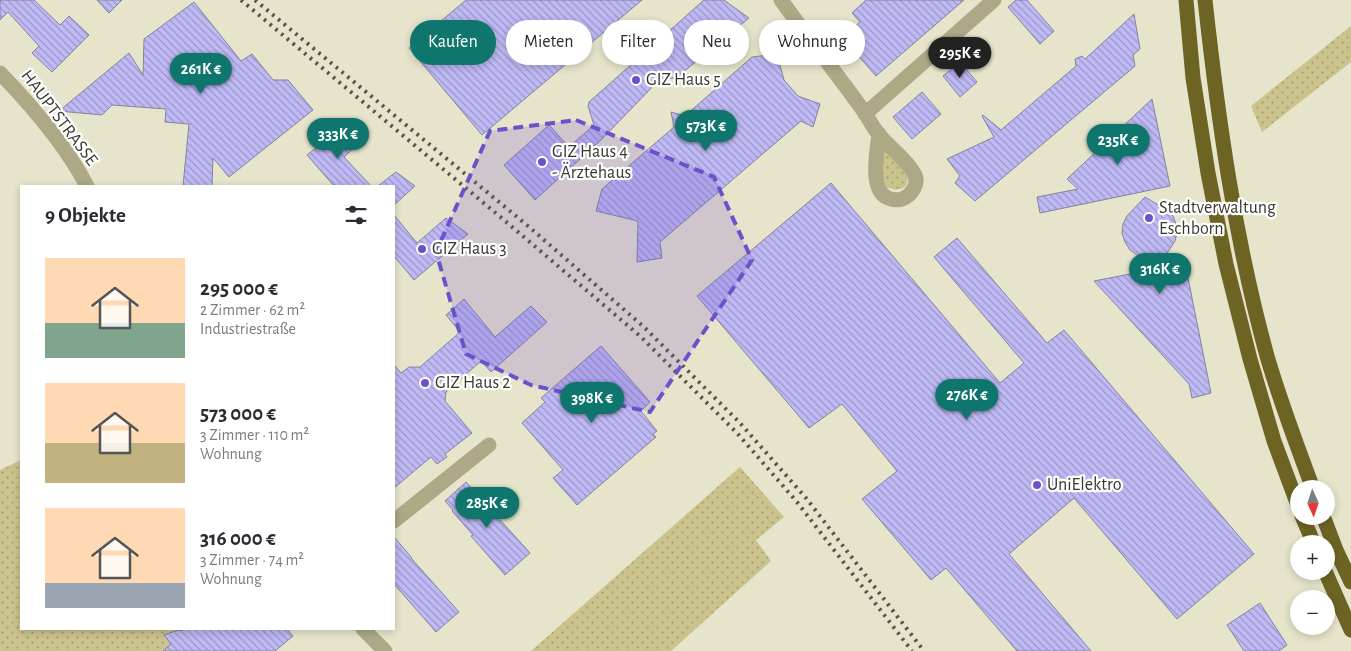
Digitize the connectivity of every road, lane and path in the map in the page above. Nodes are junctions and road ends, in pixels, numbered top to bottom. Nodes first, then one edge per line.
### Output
1 (781, 0) edge
2 (994, 0) edge
3 (1186, 0) edge
4 (1205, 0) edge
5 (0, 72) edge
6 (866, 114) junction
7 (879, 134) dead end
8 (86, 185) edge
9 (489, 445) dead end
10 (1310, 480) edge
11 (1290, 484) edge
12 (395, 520) edge
13 (1326, 525) edge
14 (1329, 580) edge
15 (1351, 582) edge
16 (364, 630) edge
17 (1351, 630) edge
18 (385, 651) edge

1 - 6 street
2 - 6 street
3 - 11 highway
4 - 10 highway
5 - 8 street, HAUPTSTRASSE
6 - 7 street
9 - 12 street
13 - 15 highway
14 - 17 highway
16 - 18 street

